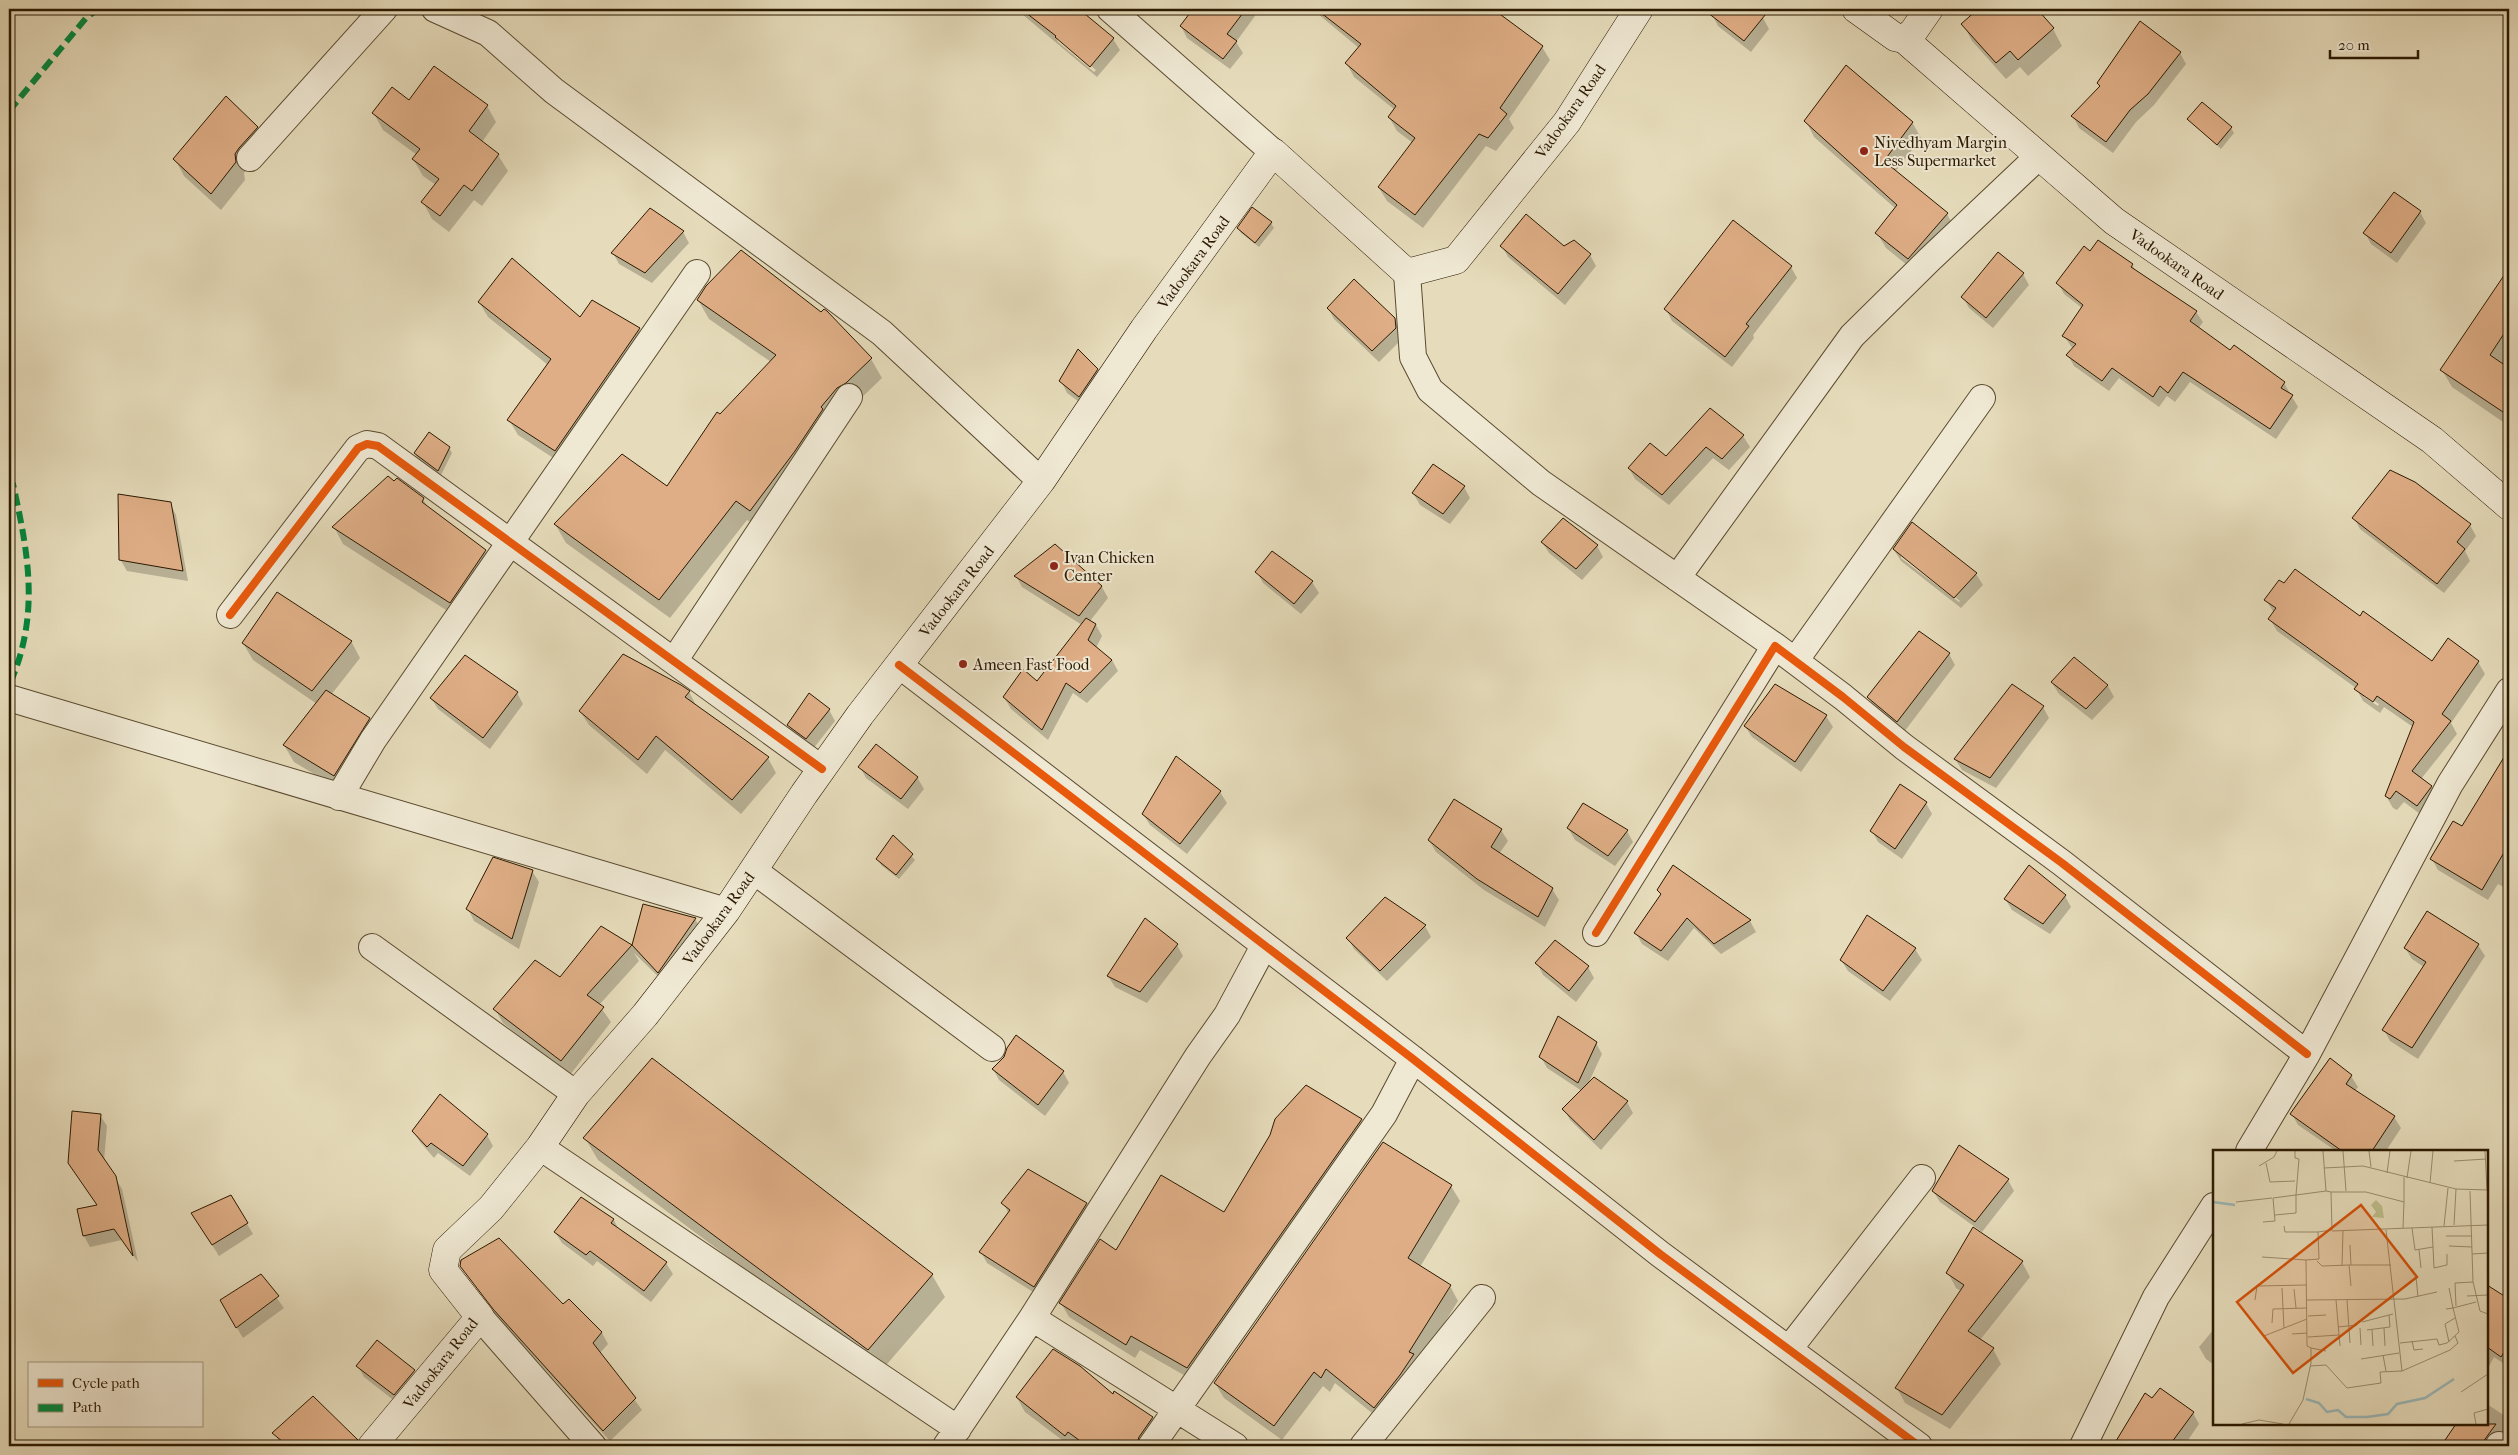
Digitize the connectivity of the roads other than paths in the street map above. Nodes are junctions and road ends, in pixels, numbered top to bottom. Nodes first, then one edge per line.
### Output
1 (384, 9) edge
2 (435, 9) edge
3 (1110, 9) edge
4 (1639, 9) edge
5 (1856, 9) edge
6 (1929, 9) edge
7 (1904, 39) junction
8 (1273, 152) junction
9 (2039, 156) junction
10 (250, 158) dead end
11 (1407, 272) junction
12 (698, 273) dead end
13 (849, 397) dead end
14 (1982, 398) dead end
15 (1042, 481) junction
16 (2509, 506) edge
17 (510, 542) junction
18 (1677, 578) junction
19 (230, 615) dead end
20 (1785, 654) junction
21 (674, 661) junction
22 (899, 665) junction
23 (2509, 691) edge
24 (9, 698) edge
25 (822, 769) junction
26 (339, 796) junction
27 (753, 870) junction
28 (726, 912) junction
29 (1596, 933) dead end
30 (1264, 946) junction
31 (372, 947) dead end
32 (992, 1048) dead end
33 (2307, 1054) junction
34 (1413, 1059) junction
35 (576, 1094) junction
36 (540, 1147) junction
37 (2250, 1150) edge
38 (1922, 1178) dead end
39 (2213, 1208) edge
40 (1482, 1298) dead end
41 (480, 1317) junction
42 (1032, 1318) junction
43 (1789, 1349) junction
44 (1176, 1408) junction
45 (952, 1438) edge
46 (372, 1446) edge
47 (593, 1446) edge
48 (1151, 1446) edge
49 (1235, 1446) edge
50 (1363, 1446) edge
51 (1919, 1446) edge
52 (2083, 1446) edge

1 - 10 street
2 - 15 street
3 - 8 street
4 - 11 main road, Vadookara Road
5 - 7 main road, Vadookara Road
6 - 7 main road
7 - 9 main road, Vadookara Road
8 - 11 main road
8 - 15 main road, Vadookara Road
9 - 16 main road, Vadookara Road
9 - 18 street
11 - 18 street
12 - 17 street
13 - 21 street
14 - 20 street
15 - 22 main road, Vadookara Road
17 - 19 street
17 - 21 street
17 - 26 street
18 - 20 street
20 - 29 street
20 - 33 street
21 - 25 street
22 - 25 main road, Vadookara Road
22 - 30 street
23 - 33 street
24 - 26 street
25 - 27 main road, Vadookara Road
26 - 28 street
27 - 28 main road, Vadookara Road
27 - 32 street
28 - 35 main road, Vadookara Road
30 - 34 street
30 - 42 street
31 - 35 street
33 - 37 street
34 - 43 street
34 - 44 street
35 - 36 main road, Vadookara Road
36 - 41 main road, Vadookara Road
36 - 45 street
38 - 43 street
39 - 52 street
40 - 50 street
41 - 46 main road, Vadookara Road
41 - 47 street
42 - 44 street
42 - 45 street
43 - 51 street
44 - 48 street
44 - 49 street

